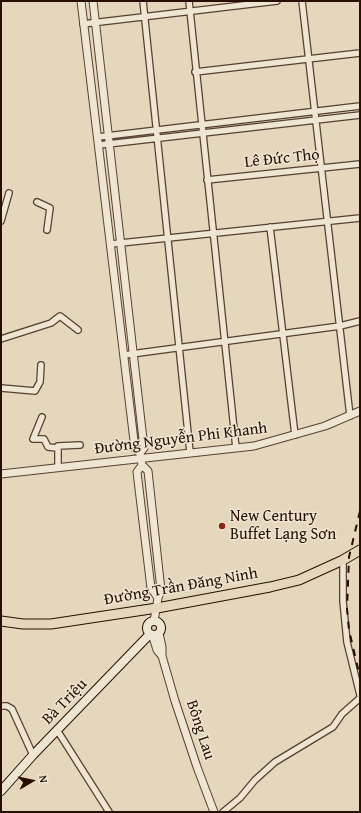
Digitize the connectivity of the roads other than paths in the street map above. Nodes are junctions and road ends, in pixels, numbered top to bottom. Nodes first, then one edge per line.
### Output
1 (81, 1) edge
2 (93, 1) edge
3 (143, 1) edge
4 (189, 1) edge
5 (277, 1) edge
6 (302, 1) edge
7 (246, 3) edge
8 (190, 11) junction
9 (145, 17) junction
10 (95, 22) junction
11 (83, 24) junction
12 (360, 53) edge
13 (309, 58) junction
14 (196, 72) junction
15 (360, 106) edge
16 (315, 111) junction
17 (360, 115) edge
18 (316, 120) junction
19 (202, 124) junction
20 (157, 130) junction
21 (202, 133) junction
22 (108, 135) junction
23 (98, 137) junction
24 (158, 138) junction
25 (109, 144) junction
26 (99, 145) junction
27 (360, 164) edge
28 (321, 168) junction
29 (207, 180) junction
30 (9, 193) dead end
31 (37, 202) dead end
32 (360, 218) edge
33 (1, 220) edge
34 (328, 221) junction
35 (270, 227) junction
36 (47, 230) dead end
37 (213, 233) junction
38 (168, 238) junction
39 (121, 242) junction
40 (111, 244) junction
41 (360, 320) edge
42 (340, 326) junction
43 (78, 330) dead end
44 (283, 333) junction
45 (1, 338) edge
46 (224, 341) junction
47 (180, 348) junction
48 (134, 354) junction
49 (124, 355) junction
50 (41, 364) dead end
51 (1, 388) edge
52 (360, 411) edge
53 (350, 416) junction
54 (42, 417) dead end
55 (295, 435) junction
56 (80, 445) dead end
57 (57, 448) junction
58 (236, 448) junction
59 (190, 452) junction
60 (141, 459) junction
61 (58, 468) junction
62 (1, 474) edge
63 (360, 550) edge
64 (344, 560) junction
65 (158, 598) junction
66 (157, 608) junction
67 (1, 621) edge
68 (154, 621) joint
69 (154, 633) junction
70 (360, 696) edge
71 (1, 706) edge
72 (57, 730) junction
73 (33, 755) junction
74 (1, 792) edge
75 (109, 812) edge
76 (214, 812) edge
77 (224, 812) edge

1 - 11 street
2 - 10 street
3 - 9 street
4 - 8 street
5 - 7 street
6 - 13 street
7 - 8 street
8 - 9 street
8 - 14 street
9 - 10 street
9 - 20 street
10 - 11 street
10 - 22 street
11 - 23 street
12 - 13 street
13 - 14 street
13 - 16 street
14 - 19 street
15 - 16 street
16 - 18 street
16 - 19 street
17 - 18 street
18 - 21 street
18 - 28 street
19 - 20 street
19 - 21 street
20 - 22 street
20 - 24 street
21 - 24 street
21 - 29 street
22 - 23 street
22 - 25 street
23 - 26 street
24 - 25 street
24 - 38 street
25 - 26 street
25 - 39 street
26 - 40 street
27 - 28 street, Lê Đức Thọ
28 - 29 street, Lê Đức Thọ
28 - 34 street
29 - 37 street
30 - 33 street
31 - 36 street
32 - 34 street
34 - 35 street
34 - 42 street
35 - 37 street
35 - 44 street
37 - 38 street
37 - 46 street
38 - 39 street
38 - 47 street
39 - 40 street
39 - 48 street
40 - 49 street
41 - 42 street
42 - 44 street
42 - 53 street
43 - 45 street
44 - 46 street
44 - 55 street
46 - 47 street
46 - 58 street
47 - 48 street
47 - 59 street
48 - 49 street
48 - 60 street
49 - 60 street
50 - 51 street
52 - 53 street, Đường Nguyễn Phi Khanh
53 - 55 street, Đường Nguyễn Phi Khanh
54 - 57 street
55 - 58 street, Đường Nguyễn Phi Khanh
56 - 57 street
57 - 61 street
58 - 59 street, Đường Nguyễn Phi Khanh
59 - 60 street, Đường Nguyễn Phi Khanh
60 - 61 street, Đường Nguyễn Phi Khanh
60 - 65 street
60 - 65 street
61 - 62 street, Đường Nguyễn Phi Khanh
63 - 64 main road, Đường Trần Đăng Ninh
64 - 66 main road, Đường Trần Đăng Ninh
64 - 70 street
65 - 66 street
66 - 67 main road, Đường Trần Đăng Ninh
66 - 68 street
68 - 69 main road
69 - 72 main road, Bà Triệu
69 - 76 street, Bông Lau
70 - 77 street
71 - 73 street
72 - 73 main road, Bà Triệu
72 - 75 street
73 - 74 main road, Bà Triệu

